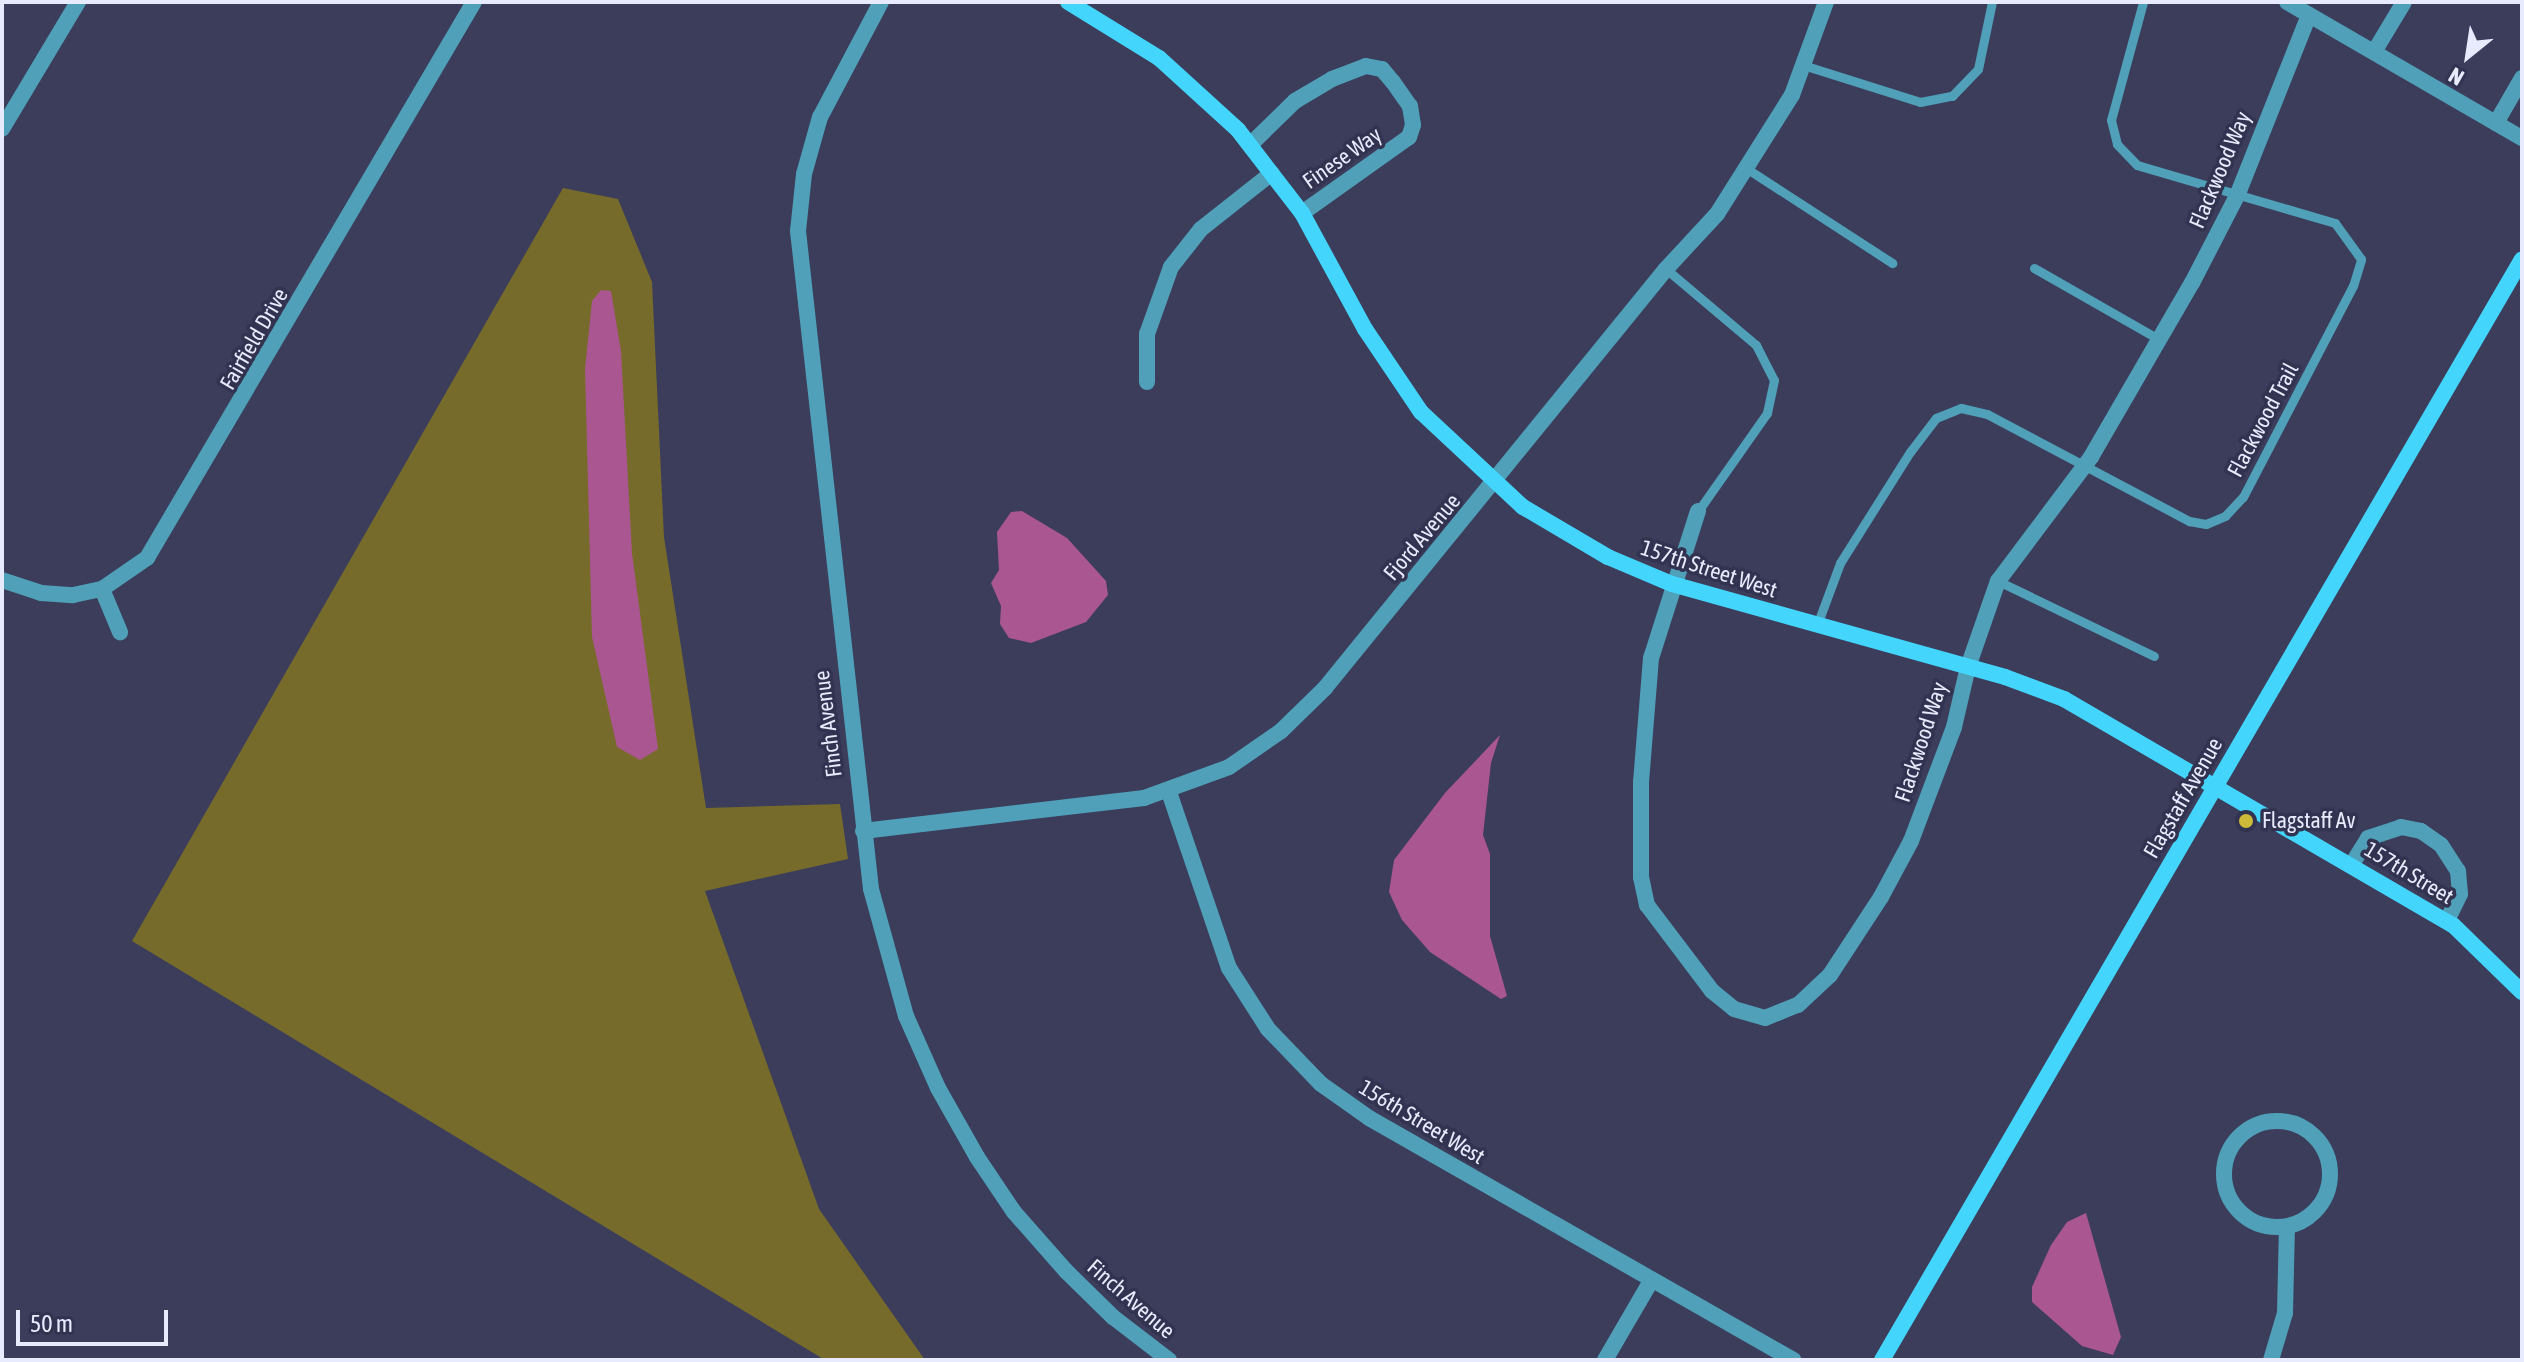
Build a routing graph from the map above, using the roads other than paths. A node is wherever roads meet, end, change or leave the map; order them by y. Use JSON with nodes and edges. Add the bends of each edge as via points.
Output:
{"nodes":[{"id":1,"x":78,"y":2,"type":"edge"},
{"id":2,"x":474,"y":2,"type":"edge"},
{"id":3,"x":881,"y":2,"type":"edge"},
{"id":4,"x":1068,"y":2,"type":"edge"},
{"id":5,"x":1826,"y":2,"type":"edge"},
{"id":6,"x":1992,"y":2,"type":"edge"},
{"id":7,"x":2143,"y":2,"type":"edge"},
{"id":8,"x":2287,"y":2,"type":"edge"},
{"id":9,"x":2404,"y":2,"type":"edge"},
{"id":10,"x":2309,"y":15,"type":"junction"},
{"id":11,"x":2374,"y":52,"type":"junction"},
{"id":12,"x":1803,"y":65,"type":"junction"},
{"id":13,"x":2522,"y":78,"type":"edge"},
{"id":14,"x":2496,"y":123,"type":"junction"},
{"id":15,"x":2,"y":129,"type":"edge"},
{"id":16,"x":2522,"y":138,"type":"edge"},
{"id":17,"x":1250,"y":145,"type":"junction"},
{"id":18,"x":1749,"y":170,"type":"junction"},
{"id":19,"x":1272,"y":173,"type":"junction"},
{"id":20,"x":2237,"y":196,"type":"junction"},
{"id":21,"x":1302,"y":213,"type":"junction"},
{"id":22,"x":2522,"y":259,"type":"edge"},
{"id":23,"x":1892,"y":263,"type":"dead end"},
{"id":24,"x":2034,"y":268,"type":"dead end"},
{"id":25,"x":1666,"y":269,"type":"junction"},
{"id":26,"x":2160,"y":340,"type":"junction"},
{"id":27,"x":1147,"y":382,"type":"dead end"},
{"id":28,"x":2082,"y":468,"type":"junction"},
{"id":29,"x":1494,"y":484,"type":"junction"},
{"id":30,"x":1698,"y":511,"type":"joint"},
{"id":31,"x":2,"y":580,"type":"edge"},
{"id":32,"x":1998,"y":581,"type":"junction"},
{"id":33,"x":1672,"y":584,"type":"junction"},
{"id":34,"x":102,"y":589,"type":"junction"},
{"id":35,"x":1817,"y":625,"type":"junction"},
{"id":36,"x":120,"y":632,"type":"dead end"},
{"id":37,"x":2154,"y":656,"type":"dead end"},
{"id":38,"x":1968,"y":667,"type":"junction"},
{"id":39,"x":2217,"y":785,"type":"junction"},
{"id":40,"x":1169,"y":792,"type":"junction"},
{"id":41,"x":863,"y":831,"type":"junction"},
{"id":42,"x":2352,"y":864,"type":"junction"},
{"id":43,"x":2447,"y":921,"type":"junction"},
{"id":44,"x":2522,"y":992,"type":"edge"},
{"id":45,"x":2287,"y":1227,"type":"junction"},
{"id":46,"x":1651,"y":1281,"type":"junction"},
{"id":47,"x":1169,"y":1360,"type":"edge"},
{"id":48,"x":1605,"y":1360,"type":"edge"},
{"id":49,"x":1794,"y":1360,"type":"edge"},
{"id":50,"x":1882,"y":1360,"type":"edge"},
{"id":51,"x":2271,"y":1360,"type":"edge"}],
"edges":[{"from":1,"to":15,"type":"street"},
{"from":2,"to":34,"type":"street","name":"Fairfield Drive","via":[[168,529],[133,572]]},
{"from":3,"to":41,"type":"street","name":"Finch Avenue","via":[[820,117],[804,174],[798,231]]},
{"from":4,"to":17,"type":"street","name":"157th Street West","via":[[1159,58]]},
{"from":5,"to":12,"type":"street","name":"Fjord Avenue"},
{"from":6,"to":12,"type":"lane","via":[[1978,69],[1952,96],[1920,102]]},
{"from":7,"to":20,"type":"lane","name":"Flackwood Trail","via":[[2111,120],[2117,144],[2137,165]]},
{"from":8,"to":10,"type":"street"},
{"from":9,"to":11,"type":"street"},
{"from":10,"to":11,"type":"street"},
{"from":10,"to":20,"type":"street","name":"Flackwood Way"},
{"from":11,"to":14,"type":"street"},
{"from":12,"to":18,"type":"street","name":"Fjord Avenue"},
{"from":13,"to":14,"type":"street"},
{"from":14,"to":16,"type":"street"},
{"from":17,"to":19,"type":"street","name":"157th Street West"},
{"from":17,"to":21,"type":"street","name":"Finese Way","via":[[1295,101],[1332,79],[1366,66],[1382,69],[1393,82],[1410,106],[1409,137]]},
{"from":18,"to":23,"type":"lane"},
{"from":18,"to":25,"type":"street","name":"Fjord Avenue"},
{"from":19,"to":21,"type":"street","name":"157th Street West"},
{"from":19,"to":27,"type":"street","via":[[1201,229],[1171,267],[1147,334]]},
{"from":20,"to":26,"type":"street","name":"Flackwood Way"},
{"from":20,"to":28,"type":"lane","name":"Flackwood Trail","via":[[2335,223],[2361,259],[2353,286],[2243,497],[2225,516],[2206,524],[2189,521]]},
{"from":21,"to":29,"type":"street","name":"157th Street West","via":[[1392,372],[1430,421]]},
{"from":22,"to":39,"type":"street","name":"Flagstaff Avenue"},
{"from":24,"to":26,"type":"lane"},
{"from":25,"to":29,"type":"street","name":"Fjord Avenue"},
{"from":25,"to":30,"type":"lane","via":[[1756,345],[1774,380],[1767,413]]},
{"from":26,"to":28,"type":"street","name":"Flackwood Way"},
{"from":28,"to":32,"type":"street","name":"Flackwood Way"},
{"from":28,"to":35,"type":"lane","name":"Flackwood Trail","via":[[1987,414],[1961,408],[1936,418],[1840,563]]},
{"from":29,"to":33,"type":"street","name":"157th Street West","via":[[1587,546]]},
{"from":29,"to":40,"type":"street","name":"Fjord Avenue","via":[[1302,713],[1241,760]]},
{"from":30,"to":33,"type":"street","name":"Flackwood Way"},
{"from":31,"to":34,"type":"street","name":"Fairfield Drive","via":[[41,593]]},
{"from":32,"to":37,"type":"lane"},
{"from":32,"to":38,"type":"street","name":"Flackwood Way"},
{"from":33,"to":35,"type":"street","name":"157th Street West"},
{"from":33,"to":38,"type":"street","name":"Flackwood Way","via":[[1651,658],[1641,782],[1641,877],[1647,905],[1712,991],[1734,1009],[1765,1018],[1798,1005],[1830,975],[1881,897],[1911,841],[1949,741]]},
{"from":34,"to":36,"type":"street"},
{"from":35,"to":38,"type":"street","name":"157th Street West"},
{"from":38,"to":39,"type":"street","name":"157th Street West","via":[[2064,699]]},
{"from":39,"to":42,"type":"street","name":"157th Street"},
{"from":39,"to":50,"type":"street","name":"Flagstaff Avenue"},
{"from":40,"to":41,"type":"street","name":"Fjord Avenue"},
{"from":40,"to":46,"type":"street","name":"156th Street West","via":[[1221,951],[1252,1008],[1289,1053],[1369,1118]]},
{"from":41,"to":47,"type":"street","name":"Finch Avenue","via":[[897,992],[956,1124],[999,1190],[1057,1261],[1113,1317]]},
{"from":42,"to":43,"type":"street","name":"157th Street"},
{"from":42,"to":43,"type":"street","via":[[2368,838],[2401,827],[2421,831],[2441,845],[2458,871],[2460,894]]},
{"from":43,"to":44,"type":"street","name":"157th Street"},
{"from":45,"to":45,"type":"street","via":[[2318,1208],[2331,1171],[2313,1134],[2294,1123],[2271,1121],[2250,1127],[2233,1141],[2224,1161],[2224,1183],[2244,1217],[2265,1226]]},
{"from":45,"to":51,"type":"street","via":[[2285,1313]]},
{"from":46,"to":48,"type":"street"},
{"from":46,"to":49,"type":"street","name":"156th Street West"}]}
